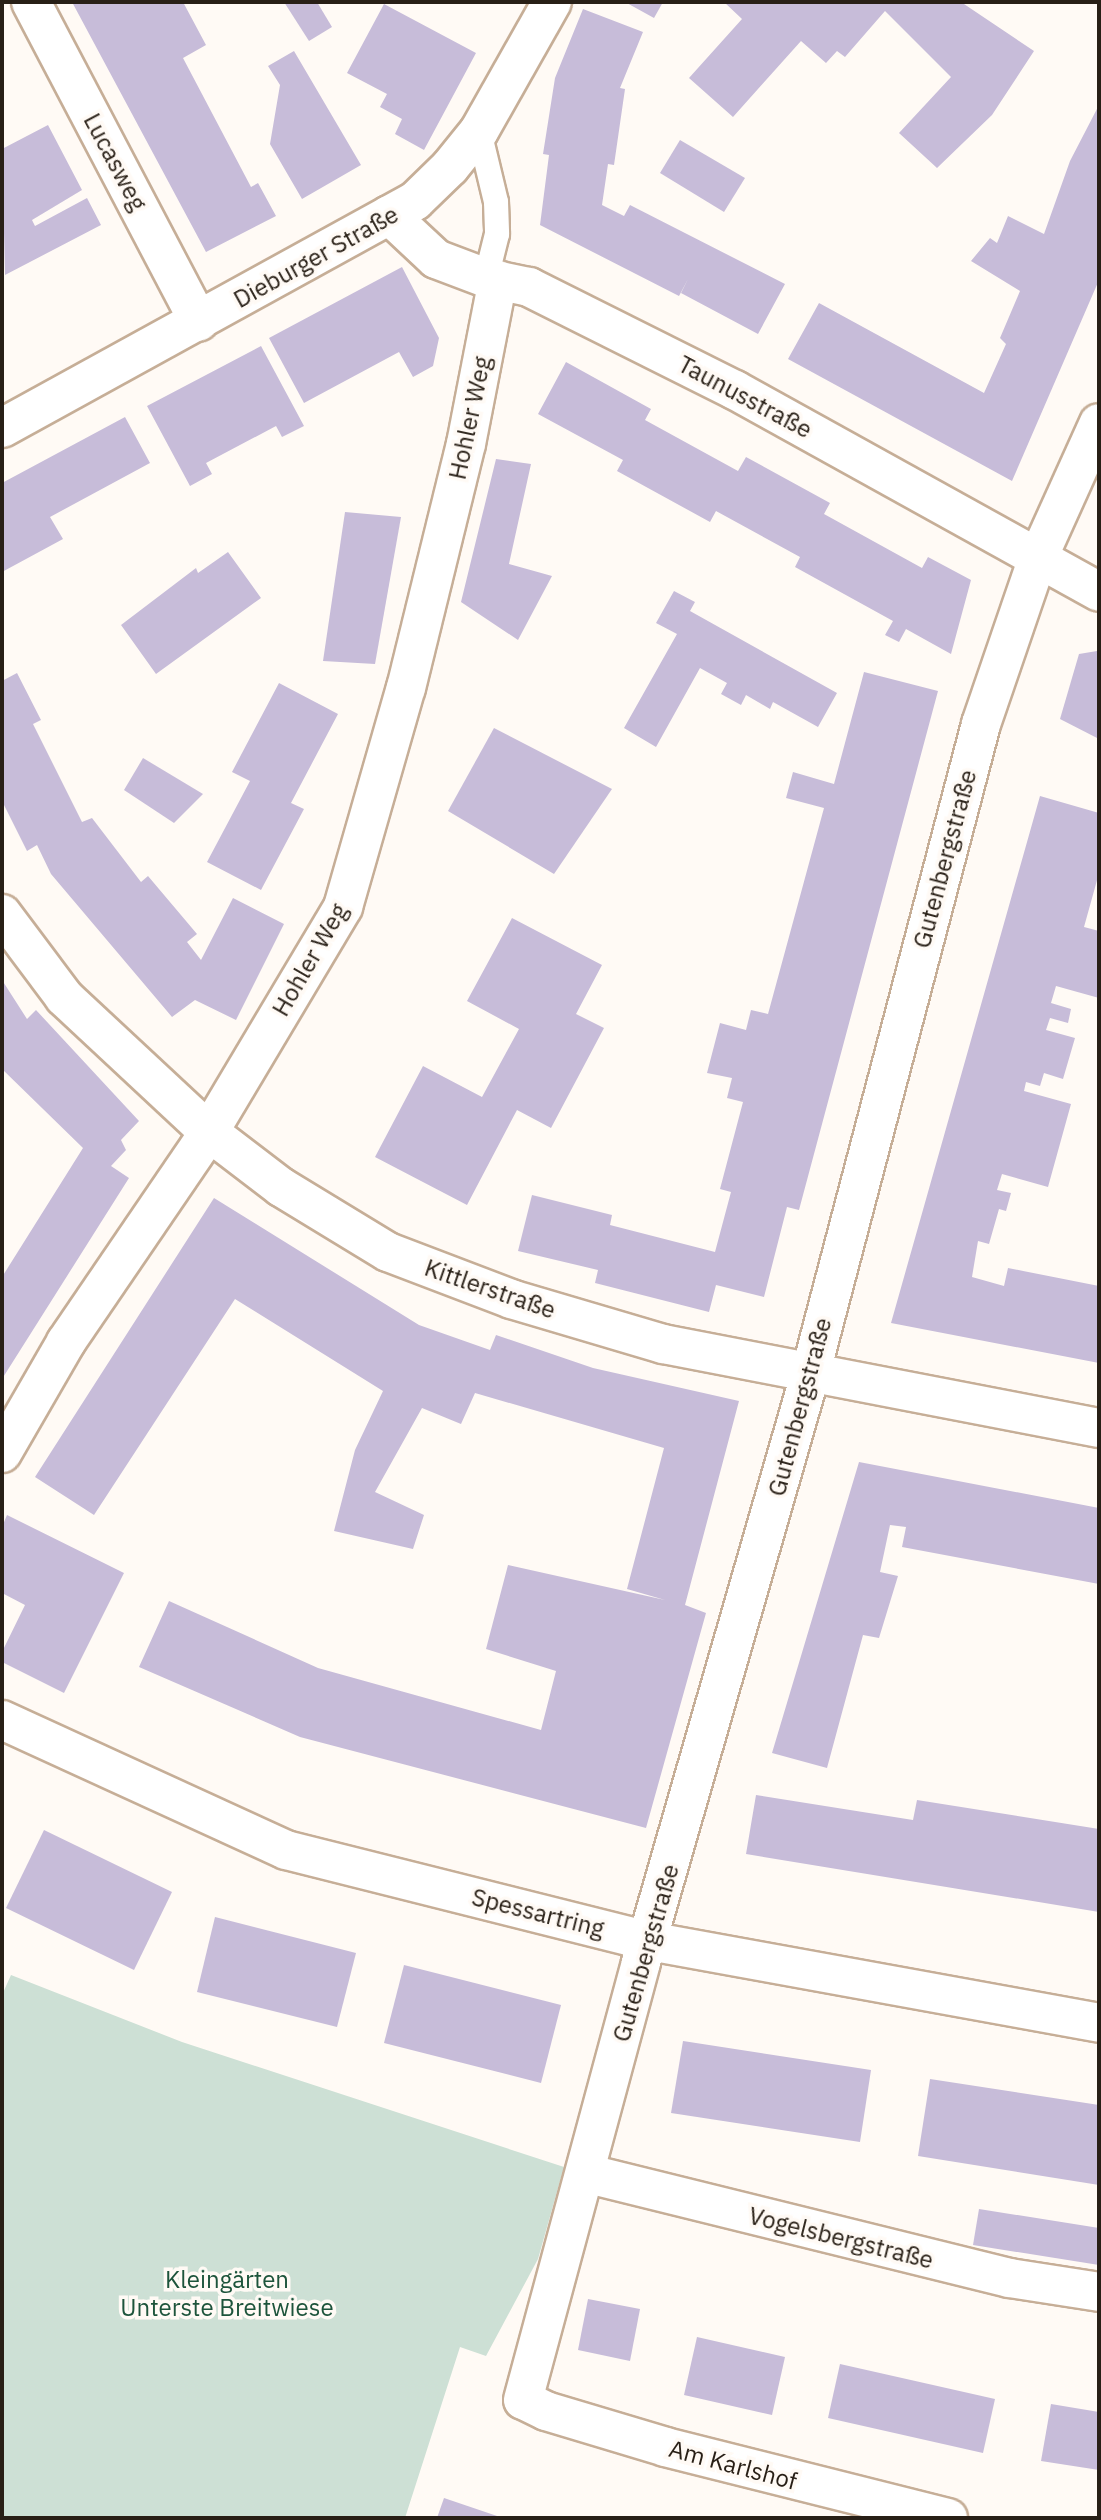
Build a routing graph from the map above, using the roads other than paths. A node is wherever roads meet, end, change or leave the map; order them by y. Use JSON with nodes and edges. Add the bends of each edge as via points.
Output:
{"nodes":[{"id":1,"x":31,"y":2,"type":"edge"},
{"id":2,"x":552,"y":2,"type":"edge"},
{"id":3,"x":479,"y":131,"type":"junction"},
{"id":4,"x":389,"y":215,"type":"junction"},
{"id":5,"x":492,"y":279,"type":"junction"},
{"id":6,"x":200,"y":322,"type":"junction"},
{"id":7,"x":1099,"y":423,"type":"edge"},
{"id":8,"x":2,"y":428,"type":"edge"},
{"id":9,"x":1037,"y":559,"type":"junction"},
{"id":10,"x":1099,"y":592,"type":"edge"},
{"id":11,"x":2,"y":914,"type":"edge"},
{"id":12,"x":209,"y":1132,"type":"junction"},
{"id":13,"x":810,"y":1375,"type":"junction"},
{"id":14,"x":1099,"y":1428,"type":"edge"},
{"id":15,"x":2,"y":1452,"type":"edge"},
{"id":16,"x":2,"y":1720,"type":"edge"},
{"id":17,"x":649,"y":1941,"type":"junction"},
{"id":18,"x":1099,"y":2023,"type":"edge"},
{"id":19,"x":585,"y":2173,"type":"junction"},
{"id":20,"x":1099,"y":2292,"type":"edge"},
{"id":21,"x":523,"y":2400,"type":"joint"},
{"id":22,"x":948,"y":2518,"type":"edge"}],
"edges":[{"from":1,"to":6,"type":"street","name":"Lucasweg"},
{"from":2,"to":3,"type":"street","name":"Dieburger Straße"},
{"from":3,"to":4,"type":"street","name":"Dieburger Straße","via":[[442,176],[415,201]]},
{"from":3,"to":5,"type":"lane","via":[[496,202]]},
{"from":4,"to":5,"type":"street","name":"Taunusstraße","via":[[436,259]]},
{"from":4,"to":6,"type":"street","name":"Dieburger Straße"},
{"from":5,"to":9,"type":"street","name":"Taunusstraße","via":[[529,287],[735,390]]},
{"from":5,"to":12,"type":"street","name":"Hohler Weg","via":[[466,444],[416,647],[343,908]]},
{"from":6,"to":8,"type":"street","name":"Dieburger Straße"},
{"from":7,"to":9,"type":"street","name":"Gutenbergstraße"},
{"from":9,"to":10,"type":"street","name":"Taunusstraße"},
{"from":9,"to":13,"type":"street","name":"Gutenbergstraße","via":[[981,724]]},
{"from":11,"to":12,"type":"street","name":"Kittlerstraße","via":[[64,998]]},
{"from":12,"to":13,"type":"street","name":"Kittlerstraße","via":[[281,1187],[388,1252],[511,1299],[663,1344]]},
{"from":12,"to":15,"type":"street","name":"Hohler Weg","via":[[66,1342]]},
{"from":13,"to":14,"type":"street","name":"Kittlerstraße"},
{"from":13,"to":17,"type":"street","name":"Gutenbergstraße"},
{"from":16,"to":17,"type":"street","name":"Spessartring","via":[[286,1850]]},
{"from":17,"to":18,"type":"street","name":"Spessartring"},
{"from":17,"to":19,"type":"street","name":"Gutenbergstraße"},
{"from":19,"to":20,"type":"street","name":"Vogelsbergstraße","via":[[1009,2278]]},
{"from":19,"to":21,"type":"street","name":"Gutenbergstraße"},
{"from":21,"to":22,"type":"street","name":"Am Karlshof","via":[[666,2447]]}]}
